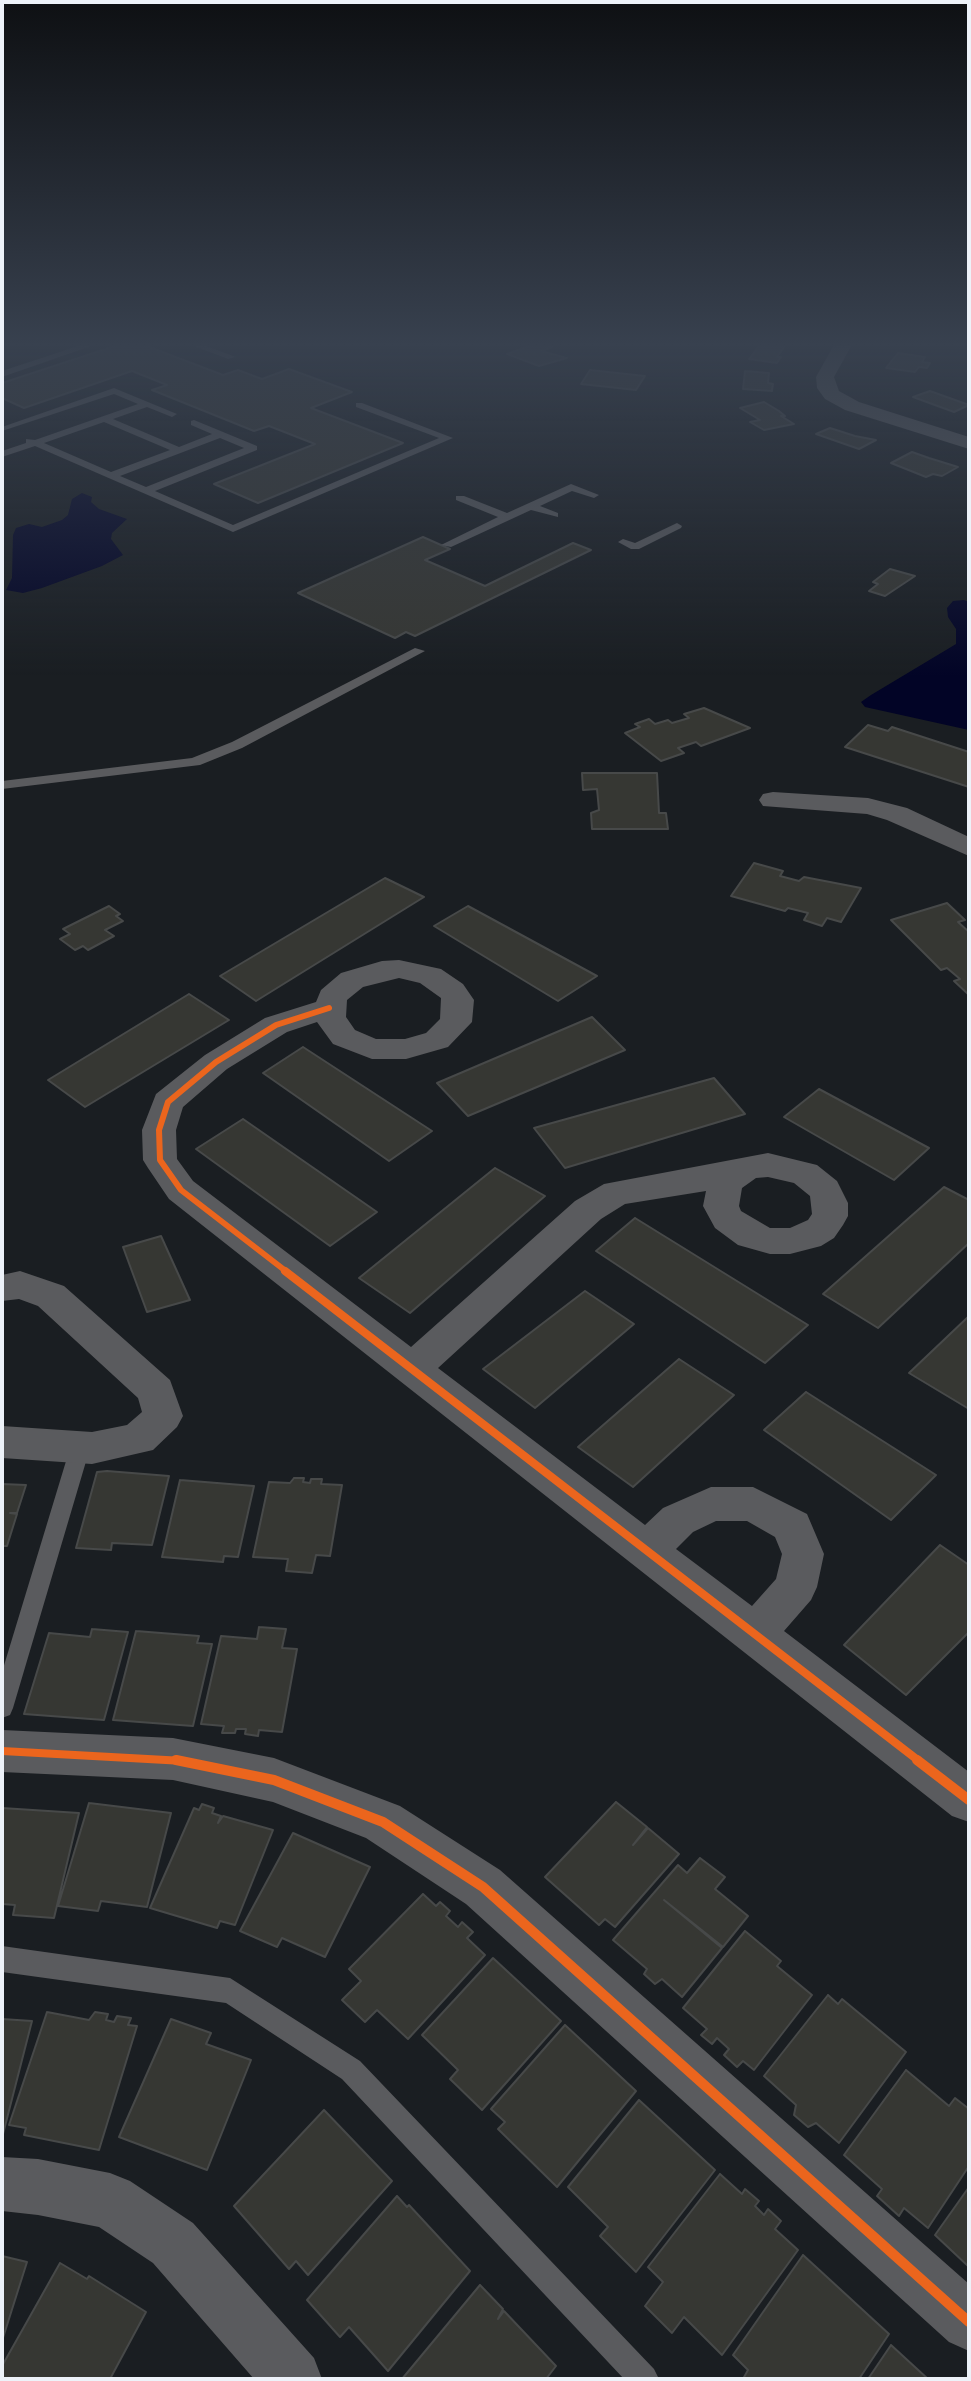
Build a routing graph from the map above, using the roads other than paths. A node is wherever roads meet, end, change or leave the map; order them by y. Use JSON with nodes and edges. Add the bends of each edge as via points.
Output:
{"nodes":[{"id":1,"x":60,"y":454,"type":"edge"},
{"id":2,"x":167,"y":454,"type":"edge"},
{"id":3,"x":238,"y":454,"type":"edge"},
{"id":4,"x":412,"y":454,"type":"edge"},
{"id":5,"x":111,"y":476,"type":"junction"},
{"id":6,"x":146,"y":491,"type":"junction"},
{"id":7,"x":594,"y":495,"type":"dead end"},
{"id":8,"x":460,"y":498,"type":"dead end"},
{"id":9,"x":531,"y":506,"type":"junction"},
{"id":10,"x":554,"y":515,"type":"dead end"},
{"id":11,"x":507,"y":517,"type":"junction"},
{"id":12,"x":661,"y":520,"type":"dead end"},
{"id":13,"x":622,"y":542,"type":"dead end"},
{"id":14,"x":447,"y":545,"type":"dead end"},
{"id":15,"x":419,"y":651,"type":"dead end"},
{"id":16,"x":2,"y":785,"type":"edge"},
{"id":17,"x":774,"y":800,"type":"dead end"},
{"id":18,"x":969,"y":848,"type":"edge"},
{"id":19,"x":329,"y":1008,"type":"dead end"},
{"id":20,"x":735,"y":1174,"type":"dead end"},
{"id":21,"x":2,"y":1288,"type":"edge"},
{"id":22,"x":412,"y":1369,"type":"junction"},
{"id":23,"x":2,"y":1442,"type":"edge"},
{"id":24,"x":80,"y":1448,"type":"junction"},
{"id":25,"x":646,"y":1551,"type":"junction"},
{"id":26,"x":754,"y":1634,"type":"junction"},
{"id":27,"x":2,"y":1708,"type":"edge"},
{"id":28,"x":2,"y":1751,"type":"edge"},
{"id":29,"x":969,"y":1801,"type":"edge"},
{"id":30,"x":2,"y":1959,"type":"edge"},
{"id":31,"x":2,"y":2184,"type":"edge"},
{"id":32,"x":969,"y":2322,"type":"edge"},
{"id":33,"x":293,"y":2379,"type":"edge"},
{"id":34,"x":644,"y":2379,"type":"edge"}],
"edges":[{"from":1,"to":5,"type":"lane"},
{"from":2,"to":5,"type":"lane"},
{"from":3,"to":6,"type":"lane"},
{"from":4,"to":6,"type":"lane","via":[[233,529]]},
{"from":5,"to":6,"type":"lane"},
{"from":7,"to":9,"type":"lane","via":[[571,487]]},
{"from":8,"to":11,"type":"lane"},
{"from":9,"to":10,"type":"lane"},
{"from":9,"to":11,"type":"lane"},
{"from":11,"to":14,"type":"lane"},
{"from":12,"to":13,"type":"lane","via":[[677,526],[635,547]]},
{"from":15,"to":16,"type":"lane","via":[[195,762]]},
{"from":17,"to":18,"type":"street","via":[[868,806],[897,814]]},
{"from":19,"to":22,"type":"street","via":[[276,1025],[216,1062],[168,1102],[159,1130],[160,1160],[181,1190]]},
{"from":20,"to":22,"type":"street","via":[[616,1193],[588,1210]]},
{"from":21,"to":24,"type":"street","via":[[20,1285],[51,1296],[156,1391],[163,1416],[139,1439]]},
{"from":22,"to":25,"type":"street"},
{"from":23,"to":24,"type":"street"},
{"from":24,"to":27,"type":"lane"},
{"from":25,"to":26,"type":"street"},
{"from":25,"to":26,"type":"street","via":[[678,1520],[711,1504],[753,1504],[792,1526],[803,1554],[796,1587]]},
{"from":26,"to":29,"type":"street"},
{"from":28,"to":32,"type":"street","via":[[173,1759],[274,1780],[383,1822],[483,1887]]},
{"from":30,"to":34,"type":"lane","via":[[230,1991],[351,2070]]},
{"from":31,"to":33,"type":"street","via":[[110,2201],[142,2222],[173,2244]]}]}
